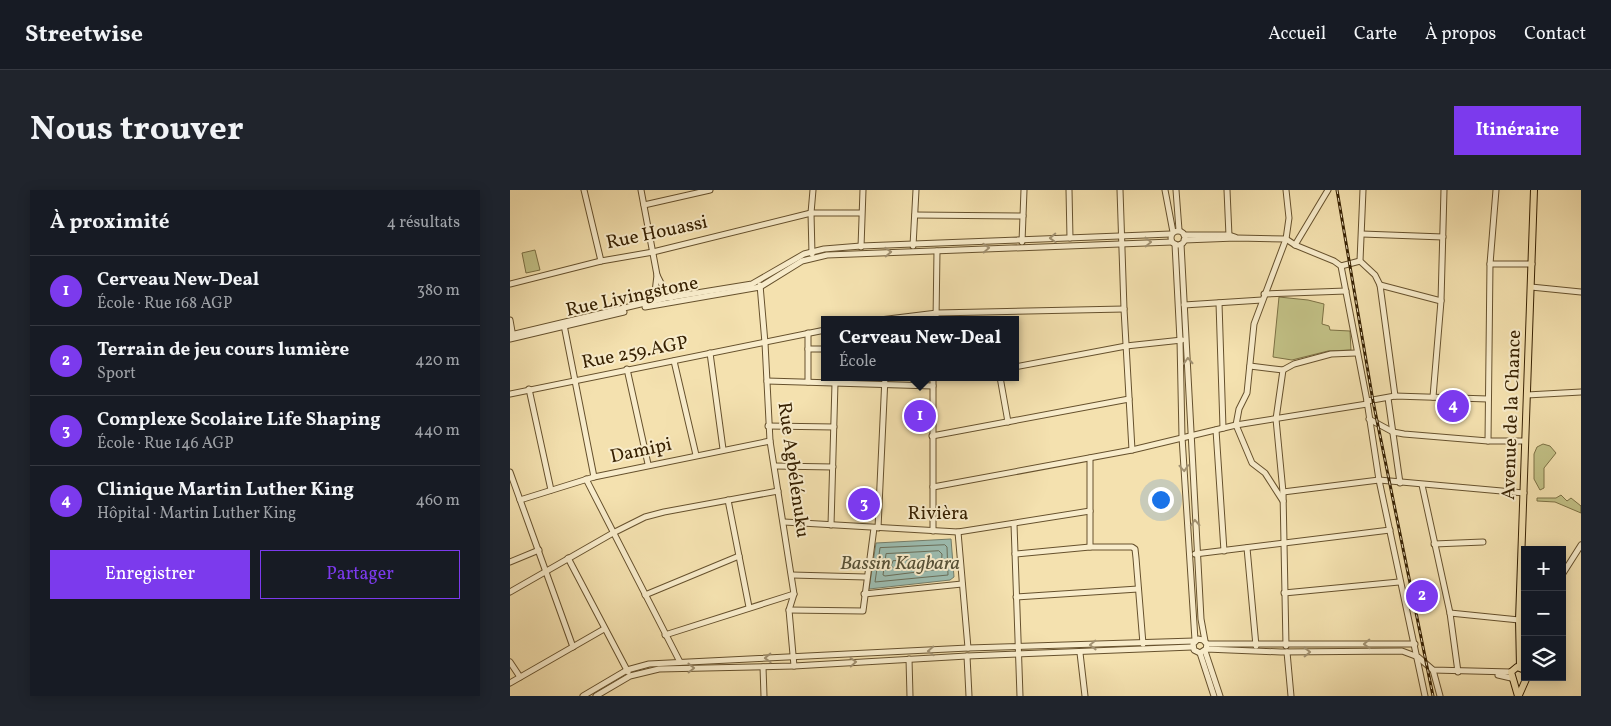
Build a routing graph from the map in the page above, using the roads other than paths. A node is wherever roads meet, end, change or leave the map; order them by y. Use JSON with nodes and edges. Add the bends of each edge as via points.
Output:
{"nodes":[{"id":1,"x":584,"y":190,"type":"edge"},
{"id":2,"x":641,"y":190,"type":"edge"},
{"id":3,"x":710,"y":190,"type":"edge"},
{"id":4,"x":813,"y":190,"type":"edge"},
{"id":5,"x":863,"y":190,"type":"edge"},
{"id":6,"x":916,"y":190,"type":"edge"},
{"id":7,"x":1024,"y":190,"type":"edge"},
{"id":8,"x":1069,"y":190,"type":"edge"},
{"id":9,"x":1120,"y":190,"type":"edge"},
{"id":10,"x":1165,"y":190,"type":"edge"},
{"id":11,"x":1176,"y":190,"type":"edge"},
{"id":12,"x":1227,"y":190,"type":"edge"},
{"id":13,"x":1286,"y":190,"type":"edge"},
{"id":14,"x":1328,"y":190,"type":"edge"},
{"id":15,"x":1363,"y":190,"type":"edge"},
{"id":16,"x":1444,"y":190,"type":"edge"},
{"id":17,"x":1496,"y":190,"type":"edge"},
{"id":18,"x":1534,"y":190,"type":"edge"},
{"id":19,"x":699,"y":191,"type":"edge"},
{"id":20,"x":644,"y":205,"type":"junction"},
{"id":21,"x":811,"y":213,"type":"junction"},
{"id":22,"x":861,"y":213,"type":"junction"},
{"id":23,"x":915,"y":215,"type":"junction"},
{"id":24,"x":1023,"y":216,"type":"junction"},
{"id":25,"x":1175,"y":232,"type":"junction"},
{"id":26,"x":1362,"y":234,"type":"junction"},
{"id":27,"x":1229,"y":237,"type":"junction"},
{"id":28,"x":1443,"y":237,"type":"junction"},
{"id":29,"x":1070,"y":238,"type":"junction"},
{"id":30,"x":1122,"y":239,"type":"junction"},
{"id":31,"x":1286,"y":239,"type":"junction"},
{"id":32,"x":1022,"y":240,"type":"junction"},
{"id":33,"x":1183,"y":240,"type":"junction"},
{"id":34,"x":1173,"y":243,"type":"junction"},
{"id":35,"x":913,"y":244,"type":"junction"},
{"id":36,"x":1294,"y":245,"type":"junction"},
{"id":37,"x":861,"y":246,"type":"junction"},
{"id":38,"x":1022,"y":247,"type":"junction"},
{"id":39,"x":912,"y":251,"type":"junction"},
{"id":40,"x":938,"y":251,"type":"junction"},
{"id":41,"x":653,"y":252,"type":"junction"},
{"id":42,"x":861,"y":252,"type":"junction"},
{"id":43,"x":812,"y":255,"type":"junction"},
{"id":44,"x":601,"y":261,"type":"junction"},
{"id":45,"x":1360,"y":262,"type":"junction"},
{"id":46,"x":1490,"y":264,"type":"junction"},
{"id":47,"x":1532,"y":264,"type":"junction"},
{"id":48,"x":1341,"y":266,"type":"junction"},
{"id":49,"x":657,"y":275,"type":"junction"},
{"id":50,"x":510,"y":284,"type":"edge"},
{"id":51,"x":760,"y":284,"type":"junction"},
{"id":52,"x":1380,"y":285,"type":"junction"},
{"id":53,"x":1531,"y":288,"type":"junction"},
{"id":54,"x":1346,"y":292,"type":"junction"},
{"id":55,"x":1581,"y":292,"type":"edge"},
{"id":56,"x":1263,"y":297,"type":"junction"},
{"id":57,"x":668,"y":299,"type":"junction"},
{"id":58,"x":654,"y":301,"type":"junction"},
{"id":59,"x":1441,"y":301,"type":"junction"},
{"id":60,"x":1219,"y":303,"type":"junction"},
{"id":61,"x":1184,"y":305,"type":"junction"},
{"id":62,"x":1124,"y":309,"type":"junction"},
{"id":63,"x":937,"y":313,"type":"junction"},
{"id":64,"x":991,"y":313,"type":"junction"},
{"id":65,"x":912,"y":316,"type":"edge"},
{"id":66,"x":937,"y":316,"type":"edge"},
{"id":67,"x":991,"y":316,"type":"edge"},
{"id":68,"x":510,"y":320,"type":"edge"},
{"id":69,"x":564,"y":325,"type":"junction"},
{"id":70,"x":821,"y":331,"type":"edge"},
{"id":71,"x":808,"y":333,"type":"junction"},
{"id":72,"x":512,"y":337,"type":"edge"},
{"id":73,"x":1186,"y":339,"type":"junction"},
{"id":74,"x":1180,"y":340,"type":"junction"},
{"id":75,"x":765,"y":343,"type":"junction"},
{"id":76,"x":1126,"y":346,"type":"junction"},
{"id":77,"x":808,"y":349,"type":"junction"},
{"id":78,"x":821,"y":349,"type":"edge"},
{"id":79,"x":710,"y":353,"type":"junction"},
{"id":80,"x":1356,"y":353,"type":"junction"},
{"id":81,"x":674,"y":361,"type":"junction"},
{"id":82,"x":1019,"y":366,"type":"edge"},
{"id":83,"x":1250,"y":366,"type":"junction"},
{"id":84,"x":627,"y":369,"type":"junction"},
{"id":85,"x":1283,"y":370,"type":"junction"},
{"id":86,"x":574,"y":380,"type":"junction"},
{"id":87,"x":767,"y":381,"type":"junction"},
{"id":88,"x":933,"y":381,"type":"edge"},
{"id":89,"x":1001,"y":381,"type":"edge"},
{"id":90,"x":808,"y":382,"type":"junction"},
{"id":91,"x":835,"y":383,"type":"junction"},
{"id":92,"x":885,"y":384,"type":"junction"},
{"id":93,"x":933,"y":386,"type":"junction"},
{"id":94,"x":529,"y":389,"type":"junction"},
{"id":95,"x":1581,"y":392,"type":"edge"},
{"id":96,"x":510,"y":394,"type":"edge"},
{"id":97,"x":1527,"y":395,"type":"junction"},
{"id":98,"x":1395,"y":396,"type":"junction"},
{"id":99,"x":1433,"y":397,"type":"junction"},
{"id":100,"x":1388,"y":398,"type":"junction"},
{"id":101,"x":1129,"y":399,"type":"junction"},
{"id":102,"x":1488,"y":399,"type":"junction"},
{"id":103,"x":1367,"y":403,"type":"junction"},
{"id":104,"x":1369,"y":418,"type":"junction"},
{"id":105,"x":1276,"y":419,"type":"junction"},
{"id":106,"x":1008,"y":422,"type":"junction"},
{"id":107,"x":1236,"y":425,"type":"junction"},
{"id":108,"x":768,"y":426,"type":"junction"},
{"id":109,"x":834,"y":427,"type":"junction"},
{"id":110,"x":1223,"y":428,"type":"junction"},
{"id":111,"x":1216,"y":430,"type":"junction"},
{"id":112,"x":1393,"y":432,"type":"junction"},
{"id":113,"x":932,"y":436,"type":"junction"},
{"id":114,"x":1189,"y":436,"type":"junction"},
{"id":115,"x":1182,"y":437,"type":"junction"},
{"id":116,"x":770,"y":440,"type":"junction"},
{"id":117,"x":1488,"y":441,"type":"junction"},
{"id":118,"x":1525,"y":441,"type":"junction"},
{"id":119,"x":723,"y":449,"type":"junction"},
{"id":120,"x":1132,"y":450,"type":"junction"},
{"id":121,"x":696,"y":455,"type":"junction"},
{"id":122,"x":1090,"y":458,"type":"junction"},
{"id":123,"x":648,"y":464,"type":"junction"},
{"id":124,"x":775,"y":466,"type":"junction"},
{"id":125,"x":833,"y":467,"type":"junction"},
{"id":126,"x":510,"y":472,"type":"edge"},
{"id":127,"x":594,"y":476,"type":"junction"},
{"id":128,"x":586,"y":479,"type":"junction"},
{"id":129,"x":1379,"y":480,"type":"junction"},
{"id":130,"x":1400,"y":483,"type":"junction"},
{"id":131,"x":1422,"y":485,"type":"junction"},
{"id":132,"x":933,"y":487,"type":"junction"},
{"id":133,"x":551,"y":490,"type":"junction"},
{"id":134,"x":778,"y":491,"type":"junction"},
{"id":135,"x":1282,"y":492,"type":"junction"},
{"id":136,"x":1524,"y":493,"type":"junction"},
{"id":137,"x":520,"y":500,"type":"junction"},
{"id":138,"x":728,"y":500,"type":"junction"},
{"id":139,"x":1283,"y":501,"type":"junction"},
{"id":140,"x":1090,"y":511,"type":"junction"},
{"id":141,"x":784,"y":522,"type":"junction"},
{"id":142,"x":1014,"y":524,"type":"junction"},
{"id":143,"x":831,"y":526,"type":"junction"},
{"id":144,"x":876,"y":528,"type":"junction"},
{"id":145,"x":1390,"y":530,"type":"junction"},
{"id":146,"x":933,"y":531,"type":"junction"},
{"id":147,"x":958,"y":532,"type":"junction"},
{"id":148,"x":613,"y":533,"type":"junction"},
{"id":149,"x":1483,"y":542,"type":"dead end"},
{"id":150,"x":1284,"y":544,"type":"junction"},
{"id":151,"x":1434,"y":544,"type":"junction"},
{"id":152,"x":1581,"y":545,"type":"edge"},
{"id":153,"x":1090,"y":547,"type":"junction"},
{"id":154,"x":1247,"y":548,"type":"junction"},
{"id":155,"x":539,"y":550,"type":"junction"},
{"id":156,"x":1224,"y":551,"type":"junction"},
{"id":157,"x":1015,"y":554,"type":"junction"},
{"id":158,"x":1194,"y":554,"type":"junction"},
{"id":159,"x":739,"y":556,"type":"junction"},
{"id":160,"x":568,"y":558,"type":"junction"},
{"id":161,"x":510,"y":562,"type":"edge"},
{"id":162,"x":1566,"y":569,"type":"edge"},
{"id":163,"x":547,"y":573,"type":"junction"},
{"id":164,"x":792,"y":575,"type":"junction"},
{"id":165,"x":866,"y":577,"type":"junction"},
{"id":166,"x":1399,"y":582,"type":"junction"},
{"id":167,"x":962,"y":584,"type":"junction"},
{"id":168,"x":1138,"y":589,"type":"junction"},
{"id":169,"x":510,"y":592,"type":"edge"},
{"id":170,"x":794,"y":594,"type":"junction"},
{"id":171,"x":864,"y":594,"type":"junction"},
{"id":172,"x":1284,"y":594,"type":"junction"},
{"id":173,"x":645,"y":595,"type":"junction"},
{"id":174,"x":1016,"y":596,"type":"junction"},
{"id":175,"x":749,"y":607,"type":"junction"},
{"id":176,"x":789,"y":610,"type":"junction"},
{"id":177,"x":1450,"y":613,"type":"junction"},
{"id":178,"x":1519,"y":620,"type":"junction"},
{"id":179,"x":604,"y":629,"type":"junction"},
{"id":180,"x":665,"y":634,"type":"junction"},
{"id":181,"x":1521,"y":639,"type":"edge"},
{"id":182,"x":1195,"y":641,"type":"junction"},
{"id":183,"x":1144,"y":644,"type":"junction"},
{"id":184,"x":1415,"y":644,"type":"junction"},
{"id":185,"x":1256,"y":646,"type":"junction"},
{"id":186,"x":1286,"y":646,"type":"junction"},
{"id":187,"x":573,"y":647,"type":"junction"},
{"id":188,"x":1018,"y":647,"type":"junction"},
{"id":189,"x":968,"y":648,"type":"junction"},
{"id":190,"x":1192,"y":648,"type":"junction"},
{"id":191,"x":1204,"y":648,"type":"junction"},
{"id":192,"x":1287,"y":652,"type":"junction"},
{"id":193,"x":1080,"y":653,"type":"junction"},
{"id":194,"x":1018,"y":655,"type":"junction"},
{"id":195,"x":967,"y":656,"type":"junction"},
{"id":196,"x":793,"y":657,"type":"junction"},
{"id":197,"x":1418,"y":657,"type":"junction"},
{"id":198,"x":909,"y":659,"type":"junction"},
{"id":199,"x":510,"y":662,"type":"edge"},
{"id":200,"x":680,"y":662,"type":"junction"},
{"id":201,"x":794,"y":666,"type":"junction"},
{"id":202,"x":764,"y":667,"type":"junction"},
{"id":203,"x":627,"y":670,"type":"junction"},
{"id":204,"x":1433,"y":670,"type":"junction"},
{"id":205,"x":1518,"y":671,"type":"edge"},
{"id":206,"x":1458,"y":672,"type":"junction"},
{"id":207,"x":630,"y":676,"type":"junction"},
{"id":208,"x":520,"y":677,"type":"junction"},
{"id":209,"x":1525,"y":681,"type":"edge"},
{"id":210,"x":510,"y":683,"type":"edge"},
{"id":211,"x":583,"y":696,"type":"edge"},
{"id":212,"x":596,"y":696,"type":"edge"},
{"id":213,"x":764,"y":696,"type":"edge"},
{"id":214,"x":910,"y":696,"type":"edge"},
{"id":215,"x":969,"y":696,"type":"edge"},
{"id":216,"x":1020,"y":696,"type":"edge"},
{"id":217,"x":1084,"y":696,"type":"edge"},
{"id":218,"x":1214,"y":696,"type":"edge"},
{"id":219,"x":1220,"y":696,"type":"edge"},
{"id":220,"x":1291,"y":696,"type":"edge"},
{"id":221,"x":1425,"y":696,"type":"edge"},
{"id":222,"x":1440,"y":696,"type":"edge"},
{"id":223,"x":1518,"y":696,"type":"edge"}],
"edges":[{"from":1,"to":44,"type":"street"},
{"from":2,"to":20,"type":"street"},
{"from":3,"to":19,"type":"street"},
{"from":4,"to":21,"type":"street"},
{"from":5,"to":22,"type":"street"},
{"from":6,"to":23,"type":"street"},
{"from":7,"to":24,"type":"street"},
{"from":8,"to":29,"type":"street"},
{"from":9,"to":30,"type":"street"},
{"from":10,"to":25,"type":"street"},
{"from":11,"to":25,"type":"street"},
{"from":12,"to":27,"type":"street"},
{"from":13,"to":31,"type":"street","via":[[1289,218]]},
{"from":14,"to":36,"type":"street"},
{"from":15,"to":26,"type":"street"},
{"from":16,"to":28,"type":"street"},
{"from":17,"to":46,"type":"street"},
{"from":18,"to":47,"type":"main road","name":"Avenue de la Chance"},
{"from":19,"to":20,"type":"street"},
{"from":20,"to":41,"type":"street"},
{"from":21,"to":22,"type":"street","name":"Rue Houassi"},
{"from":21,"to":41,"type":"street","name":"Rue Houassi"},
{"from":21,"to":43,"type":"street"},
{"from":22,"to":37,"type":"street"},
{"from":23,"to":24,"type":"street"},
{"from":23,"to":35,"type":"street"},
{"from":24,"to":32,"type":"street"},
{"from":25,"to":30,"type":"street"},
{"from":25,"to":33,"type":"street"},
{"from":25,"to":34,"type":"street"},
{"from":26,"to":28,"type":"street"},
{"from":26,"to":45,"type":"street"},
{"from":27,"to":31,"type":"street"},
{"from":27,"to":33,"type":"street"},
{"from":28,"to":59,"type":"street"},
{"from":29,"to":30,"type":"street"},
{"from":29,"to":32,"type":"street","one_way":true},
{"from":30,"to":34,"type":"street","one_way":true},
{"from":30,"to":38,"type":"street"},
{"from":30,"to":62,"type":"street"},
{"from":31,"to":36,"type":"street"},
{"from":31,"to":56,"type":"street"},
{"from":32,"to":35,"type":"street"},
{"from":32,"to":38,"type":"street"},
{"from":33,"to":34,"type":"street"},
{"from":33,"to":61,"type":"street"},
{"from":34,"to":74,"type":"street"},
{"from":35,"to":37,"type":"street"},
{"from":35,"to":39,"type":"street"},
{"from":36,"to":48,"type":"street"},
{"from":37,"to":42,"type":"street"},
{"from":37,"to":43,"type":"street"},
{"from":40,"to":38,"type":"street","one_way":true},
{"from":39,"to":40,"type":"street"},
{"from":42,"to":39,"type":"street","one_way":true},
{"from":40,"to":63,"type":"street"},
{"from":41,"to":44,"type":"street","name":"Rue Houassi"},
{"from":41,"to":49,"type":"street"},
{"from":42,"to":43,"type":"street"},
{"from":43,"to":51,"type":"street"},
{"from":44,"to":50,"type":"street","name":"Rue Houassi"},
{"from":45,"to":48,"type":"street"},
{"from":45,"to":52,"type":"street"},
{"from":46,"to":47,"type":"street"},
{"from":46,"to":102,"type":"street"},
{"from":47,"to":53,"type":"main road","name":"Avenue de la Chance"},
{"from":48,"to":54,"type":"street"},
{"from":49,"to":57,"type":"street"},
{"from":49,"to":58,"type":"street"},
{"from":51,"to":57,"type":"street","name":"Rue Livingstone"},
{"from":51,"to":75,"type":"street","name":"Rue Agbélénuku"},
{"from":52,"to":59,"type":"street"},
{"from":52,"to":98,"type":"street"},
{"from":53,"to":55,"type":"street"},
{"from":53,"to":97,"type":"main road","name":"Avenue de la Chance"},
{"from":54,"to":56,"type":"street"},
{"from":54,"to":80,"type":"street"},
{"from":56,"to":60,"type":"street"},
{"from":56,"to":83,"type":"street","via":[[1254,324]]},
{"from":57,"to":58,"type":"street","name":"Rue Livingstone"},
{"from":57,"to":69,"type":"street","name":"Rue Livingstone"},
{"from":58,"to":69,"type":"street","name":"Rue Livingstone"},
{"from":59,"to":99,"type":"street"},
{"from":60,"to":61,"type":"street"},
{"from":60,"to":110,"type":"street"},
{"from":61,"to":73,"type":"street"},
{"from":62,"to":64,"type":"street"},
{"from":62,"to":76,"type":"street"},
{"from":63,"to":64,"type":"street"},
{"from":63,"to":65,"type":"street"},
{"from":63,"to":66,"type":"street"},
{"from":64,"to":67,"type":"street"},
{"from":68,"to":72,"type":"street"},
{"from":69,"to":72,"type":"street","name":"Rue Livingstone"},
{"from":69,"to":86,"type":"street"},
{"from":70,"to":71,"type":"street","name":"Rue 259.AGP"},
{"from":71,"to":75,"type":"street","name":"Rue 259.AGP"},
{"from":71,"to":77,"type":"street"},
{"from":73,"to":74,"type":"street"},
{"from":114,"to":73,"type":"street","one_way":true},
{"from":74,"to":76,"type":"street"},
{"from":74,"to":115,"type":"street"},
{"from":75,"to":79,"type":"street","name":"Rue 259.AGP"},
{"from":75,"to":87,"type":"street","name":"Rue Agbélénuku"},
{"from":76,"to":82,"type":"street"},
{"from":76,"to":101,"type":"street"},
{"from":77,"to":78,"type":"street"},
{"from":77,"to":90,"type":"street"},
{"from":79,"to":81,"type":"street","name":"Rue 259.AGP"},
{"from":79,"to":119,"type":"street"},
{"from":80,"to":85,"type":"street","via":[[1331,354]]},
{"from":80,"to":103,"type":"street"},
{"from":81,"to":84,"type":"street","name":"Rue 259.AGP"},
{"from":81,"to":121,"type":"street"},
{"from":83,"to":85,"type":"street"},
{"from":83,"to":107,"type":"street","via":[[1247,393],[1238,409]]},
{"from":84,"to":86,"type":"street","name":"Rue 259.AGP"},
{"from":84,"to":123,"type":"street"},
{"from":85,"to":105,"type":"street"},
{"from":86,"to":94,"type":"street","name":"Rue 259.AGP"},
{"from":86,"to":127,"type":"street"},
{"from":87,"to":90,"type":"street"},
{"from":87,"to":108,"type":"street","name":"Rue Agbélénuku"},
{"from":88,"to":93,"type":"street"},
{"from":89,"to":106,"type":"street"},
{"from":90,"to":91,"type":"street"},
{"from":91,"to":92,"type":"street"},
{"from":91,"to":109,"type":"street"},
{"from":92,"to":93,"type":"street"},
{"from":92,"to":144,"type":"street"},
{"from":93,"to":113,"type":"street"},
{"from":94,"to":96,"type":"street","name":"Rue 259.AGP"},
{"from":94,"to":133,"type":"street"},
{"from":95,"to":97,"type":"street"},
{"from":97,"to":118,"type":"main road","name":"Avenue de la Chance"},
{"from":98,"to":99,"type":"street"},
{"from":98,"to":100,"type":"street"},
{"from":99,"to":102,"type":"street"},
{"from":100,"to":103,"type":"street"},
{"from":100,"to":112,"type":"street"},
{"from":101,"to":106,"type":"street"},
{"from":101,"to":120,"type":"street"},
{"from":102,"to":117,"type":"street"},
{"from":103,"to":104,"type":"street"},
{"from":103,"to":105,"type":"street"},
{"from":104,"to":112,"type":"street"},
{"from":104,"to":129,"type":"street"},
{"from":105,"to":107,"type":"street"},
{"from":105,"to":135,"type":"street"},
{"from":106,"to":113,"type":"street"},
{"from":107,"to":110,"type":"street"},
{"from":107,"to":139,"type":"street","via":[[1252,463],[1265,473]]},
{"from":108,"to":109,"type":"street"},
{"from":108,"to":116,"type":"street","name":"Rue Agbélénuku"},
{"from":109,"to":125,"type":"street"},
{"from":110,"to":111,"type":"street"},
{"from":111,"to":114,"type":"street"},
{"from":111,"to":156,"type":"street"},
{"from":112,"to":117,"type":"street"},
{"from":112,"to":130,"type":"street"},
{"from":113,"to":132,"type":"street"},
{"from":114,"to":115,"type":"street"},
{"from":158,"to":114,"type":"street","one_way":true},
{"from":115,"to":120,"type":"street"},
{"from":115,"to":158,"type":"street","one_way":true},
{"from":116,"to":119,"type":"street","name":"Damipi"},
{"from":116,"to":124,"type":"street","name":"Rue Agbélénuku"},
{"from":117,"to":118,"type":"street"},
{"from":118,"to":136,"type":"main road","name":"Avenue de la Chance"},
{"from":119,"to":121,"type":"street","name":"Damipi"},
{"from":120,"to":122,"type":"street"},
{"from":121,"to":123,"type":"street","name":"Damipi"},
{"from":122,"to":132,"type":"street"},
{"from":122,"to":140,"type":"street"},
{"from":123,"to":127,"type":"street","name":"Damipi"},
{"from":124,"to":125,"type":"street"},
{"from":124,"to":134,"type":"street","name":"Rue Agbélénuku"},
{"from":125,"to":143,"type":"street"},
{"from":126,"to":137,"type":"street"},
{"from":127,"to":128,"type":"street","name":"Damipi"},
{"from":128,"to":133,"type":"street","name":"Damipi"},
{"from":128,"to":148,"type":"street"},
{"from":129,"to":130,"type":"street"},
{"from":129,"to":135,"type":"street"},
{"from":129,"to":145,"type":"street"},
{"from":130,"to":131,"type":"street"},
{"from":131,"to":136,"type":"street"},
{"from":131,"to":151,"type":"street"},
{"from":132,"to":146,"type":"street"},
{"from":133,"to":137,"type":"street","name":"Damipi"},
{"from":134,"to":138,"type":"street"},
{"from":134,"to":141,"type":"street","name":"Rue Agbélénuku"},
{"from":135,"to":139,"type":"street"},
{"from":136,"to":178,"type":"main road","name":"Avenue de la Chance"},
{"from":137,"to":155,"type":"street"},
{"from":138,"to":148,"type":"street","via":[[664,512]]},
{"from":138,"to":159,"type":"street"},
{"from":139,"to":150,"type":"street"},
{"from":140,"to":142,"type":"street","name":"Rivièra"},
{"from":140,"to":153,"type":"street"},
{"from":141,"to":143,"type":"street","name":"Rivièra"},
{"from":141,"to":164,"type":"street","name":"Rue Agbélénuku"},
{"from":142,"to":147,"type":"street","name":"Rivièra"},
{"from":142,"to":157,"type":"street"},
{"from":143,"to":144,"type":"street","name":"Rivièra"},
{"from":144,"to":146,"type":"street","name":"Rivièra"},
{"from":144,"to":165,"type":"street"},
{"from":145,"to":150,"type":"street"},
{"from":145,"to":166,"type":"street"},
{"from":146,"to":147,"type":"street","name":"Rivièra"},
{"from":147,"to":167,"type":"street"},
{"from":148,"to":160,"type":"street"},
{"from":148,"to":173,"type":"street"},
{"from":149,"to":151,"type":"street"},
{"from":150,"to":154,"type":"street"},
{"from":150,"to":172,"type":"street"},
{"from":151,"to":177,"type":"street"},
{"from":152,"to":162,"type":"street"},
{"from":153,"to":157,"type":"street"},
{"from":153,"to":168,"type":"street","via":[[1129,545],[1135,549]]},
{"from":154,"to":156,"type":"street"},
{"from":154,"to":185,"type":"street"},
{"from":155,"to":161,"type":"street"},
{"from":155,"to":163,"type":"street"},
{"from":156,"to":158,"type":"street"},
{"from":157,"to":174,"type":"street"},
{"from":158,"to":182,"type":"street"},
{"from":158,"to":191,"type":"street"},
{"from":159,"to":173,"type":"street"},
{"from":159,"to":175,"type":"street"},
{"from":160,"to":163,"type":"street"},
{"from":160,"to":179,"type":"street"},
{"from":163,"to":169,"type":"street"},
{"from":163,"to":187,"type":"street"},
{"from":164,"to":165,"type":"street"},
{"from":164,"to":170,"type":"street","name":"Rue Agbélénuku"},
{"from":165,"to":171,"type":"street"},
{"from":166,"to":172,"type":"street"},
{"from":166,"to":184,"type":"street"},
{"from":167,"to":171,"type":"street"},
{"from":167,"to":189,"type":"street"},
{"from":168,"to":174,"type":"street"},
{"from":168,"to":183,"type":"street"},
{"from":170,"to":175,"type":"street"},
{"from":170,"to":176,"type":"street","name":"Rue Agbélénuku"},
{"from":171,"to":176,"type":"street","via":[[863,611]]},
{"from":172,"to":186,"type":"street"},
{"from":173,"to":180,"type":"street"},
{"from":174,"to":188,"type":"street"},
{"from":175,"to":180,"type":"street"},
{"from":176,"to":196,"type":"street","name":"Rue Agbélénuku"},
{"from":177,"to":178,"type":"street"},
{"from":177,"to":206,"type":"street"},
{"from":178,"to":181,"type":"main road","name":"Avenue de la Chance"},
{"from":179,"to":187,"type":"street"},
{"from":179,"to":203,"type":"street"},
{"from":180,"to":200,"type":"street"},
{"from":181,"to":205,"type":"main road","name":"Avenue de la Chance"},
{"from":182,"to":183,"type":"street"},
{"from":182,"to":190,"type":"street"},
{"from":182,"to":191,"type":"street","via":[[1200,639]]},
{"from":183,"to":188,"type":"street","one_way":true},
{"from":184,"to":186,"type":"street","one_way":true},
{"from":184,"to":197,"type":"street"},
{"from":185,"to":186,"type":"street"},
{"from":185,"to":191,"type":"street"},
{"from":187,"to":208,"type":"street"},
{"from":188,"to":189,"type":"street"},
{"from":188,"to":194,"type":"street"},
{"from":189,"to":196,"type":"street","one_way":true},
{"from":190,"to":191,"type":"street"},
{"from":190,"to":193,"type":"street"},
{"from":191,"to":192,"type":"street"},
{"from":191,"to":218,"type":"street"},
{"from":191,"to":219,"type":"street"},
{"from":192,"to":197,"type":"street","one_way":true,"via":[[1402,652]]},
{"from":192,"to":220,"type":"street"},
{"from":193,"to":194,"type":"street"},
{"from":193,"to":217,"type":"street"},
{"from":194,"to":195,"type":"street"},
{"from":194,"to":216,"type":"street"},
{"from":195,"to":198,"type":"street"},
{"from":195,"to":215,"type":"street"},
{"from":196,"to":200,"type":"street","one_way":true},
{"from":196,"to":201,"type":"street","name":"Rue Agbélénuku"},
{"from":197,"to":204,"type":"street"},
{"from":197,"to":221,"type":"street"},
{"from":201,"to":198,"type":"street","one_way":true},
{"from":198,"to":214,"type":"street"},
{"from":199,"to":208,"type":"street"},
{"from":200,"to":203,"type":"street","via":[[649,664]]},
{"from":201,"to":202,"type":"street"},
{"from":207,"to":202,"type":"street","one_way":true,"via":[[659,669]]},
{"from":202,"to":213,"type":"street"},
{"from":203,"to":207,"type":"street"},
{"from":203,"to":211,"type":"street"},
{"from":204,"to":206,"type":"street"},
{"from":204,"to":222,"type":"street"},
{"from":205,"to":206,"type":"street"},
{"from":205,"to":223,"type":"main road","name":"Avenue de la Chance"},
{"from":207,"to":212,"type":"street"},
{"from":208,"to":210,"type":"street"},
{"from":209,"to":223,"type":"main road","name":"Avenue de la Chance"}]}
